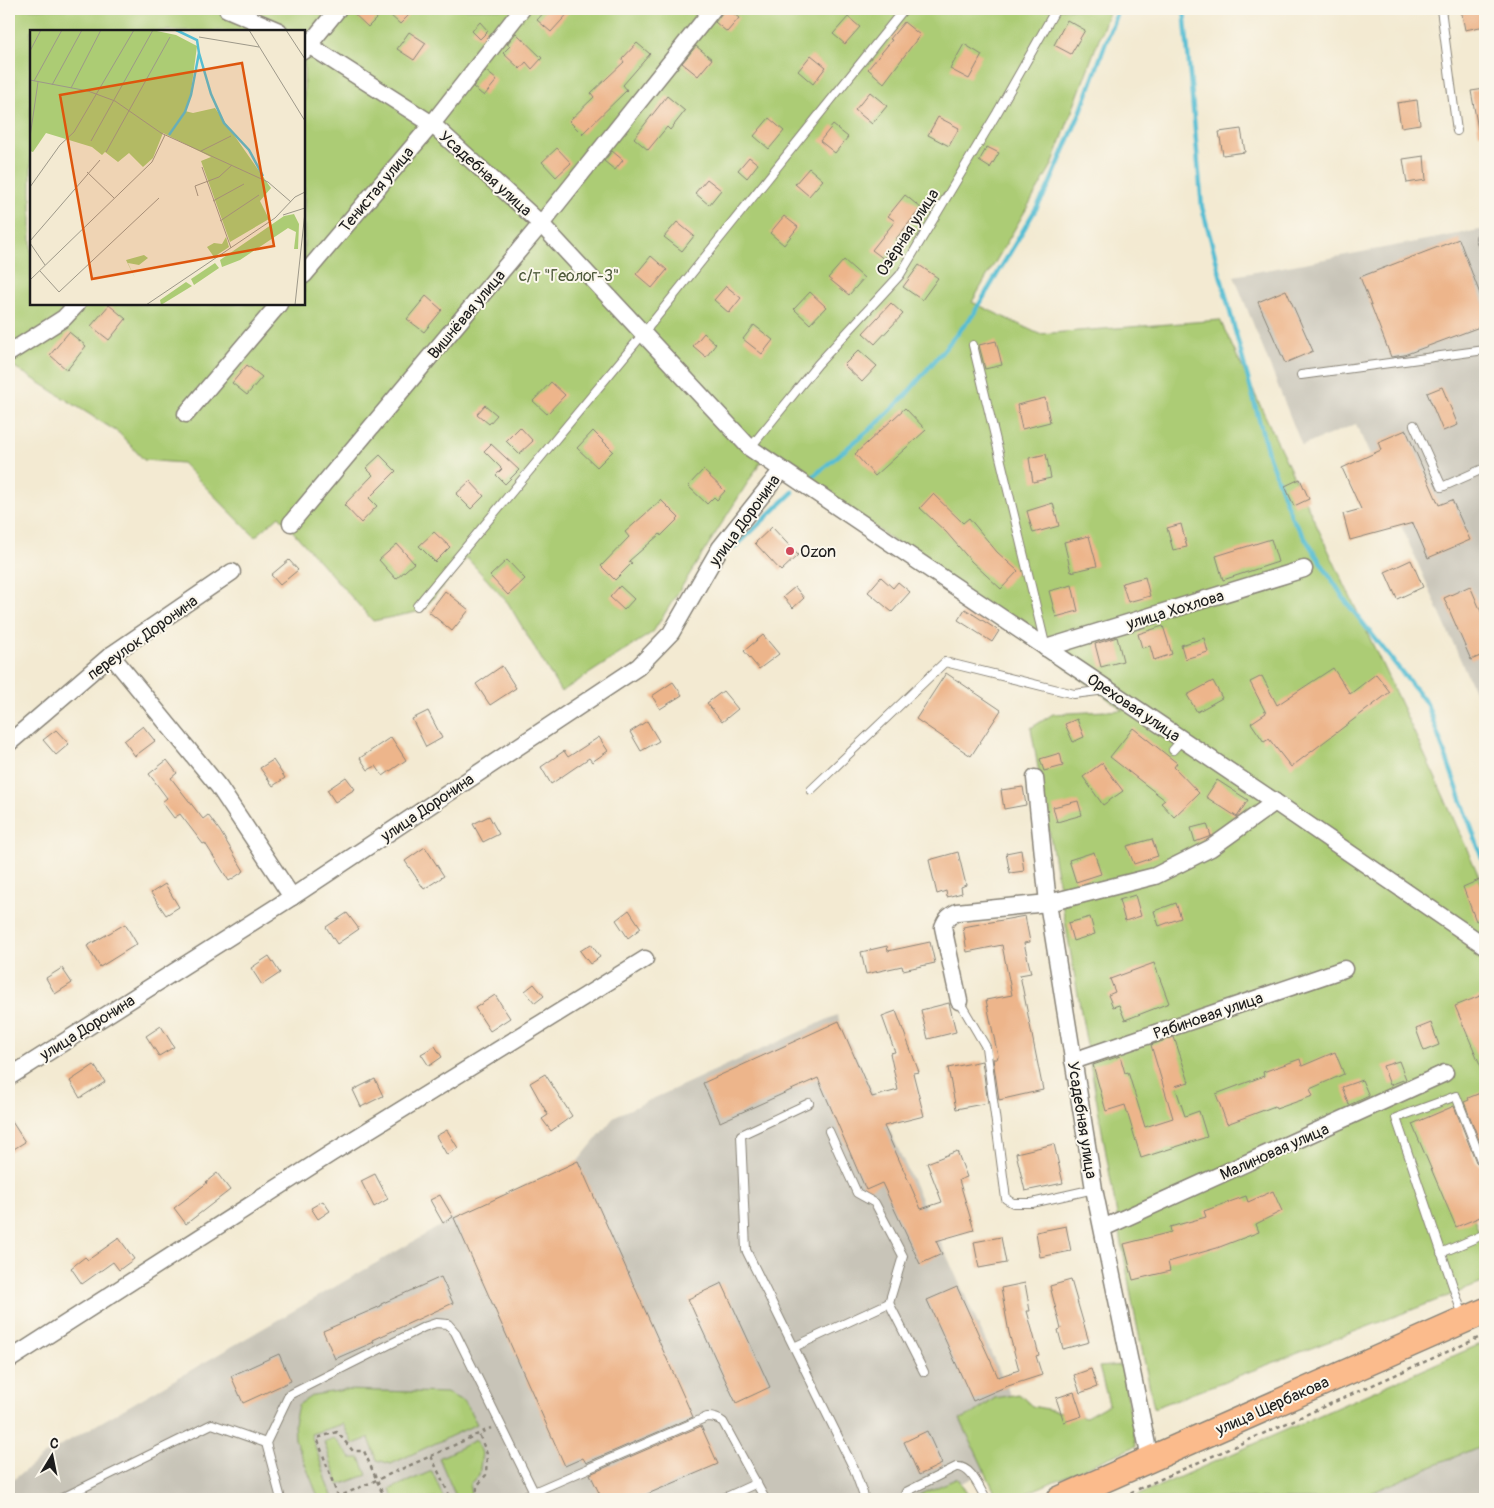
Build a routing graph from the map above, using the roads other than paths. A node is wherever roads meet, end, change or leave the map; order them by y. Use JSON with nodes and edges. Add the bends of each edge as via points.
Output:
{"nodes":[{"id":1,"x":229,"y":9,"type":"edge"},
{"id":2,"x":338,"y":9,"type":"edge"},
{"id":3,"x":522,"y":9,"type":"edge"},
{"id":4,"x":713,"y":9,"type":"edge"},
{"id":5,"x":904,"y":9,"type":"edge"},
{"id":6,"x":1056,"y":9,"type":"edge"},
{"id":7,"x":1441,"y":9,"type":"edge"},
{"id":8,"x":277,"y":30,"type":"edge"},
{"id":9,"x":306,"y":46,"type":"edge"},
{"id":10,"x":432,"y":124,"type":"junction"},
{"id":11,"x":1457,"y":131,"type":"dead end"},
{"id":12,"x":541,"y":224,"type":"junction"},
{"id":13,"x":1480,"y":238,"type":"dead end"},
{"id":14,"x":1485,"y":252,"type":"edge"},
{"id":15,"x":305,"y":274,"type":"edge"},
{"id":16,"x":76,"y":305,"type":"edge"},
{"id":17,"x":278,"y":305,"type":"edge"},
{"id":18,"x":643,"y":334,"type":"junction"},
{"id":19,"x":973,"y":345,"type":"dead end"},
{"id":20,"x":1485,"y":350,"type":"edge"},
{"id":21,"x":9,"y":353,"type":"edge"},
{"id":22,"x":1301,"y":375,"type":"dead end"},
{"id":23,"x":186,"y":414,"type":"dead end"},
{"id":24,"x":1414,"y":425,"type":"dead end"},
{"id":25,"x":750,"y":448,"type":"junction"},
{"id":26,"x":1485,"y":468,"type":"edge"},
{"id":27,"x":782,"y":470,"type":"junction"},
{"id":28,"x":291,"y":523,"type":"dead end"},
{"id":29,"x":1304,"y":569,"type":"dead end"},
{"id":30,"x":232,"y":572,"type":"dead end"},
{"id":31,"x":417,"y":606,"type":"dead end"},
{"id":32,"x":1046,"y":648,"type":"junction"},
{"id":33,"x":111,"y":655,"type":"junction"},
{"id":34,"x":1108,"y":690,"type":"junction"},
{"id":35,"x":9,"y":743,"type":"edge"},
{"id":36,"x":1035,"y":778,"type":"dead end"},
{"id":37,"x":811,"y":790,"type":"dead end"},
{"id":38,"x":1275,"y":802,"type":"junction"},
{"id":39,"x":292,"y":897,"type":"junction"},
{"id":40,"x":1048,"y":903,"type":"junction"},
{"id":41,"x":1485,"y":946,"type":"edge"},
{"id":42,"x":645,"y":959,"type":"dead end"},
{"id":43,"x":1344,"y":969,"type":"dead end"},
{"id":44,"x":959,"y":1000,"type":"joint"},
{"id":45,"x":1073,"y":1061,"type":"junction"},
{"id":46,"x":1445,"y":1074,"type":"dead end"},
{"id":47,"x":9,"y":1077,"type":"edge"},
{"id":48,"x":809,"y":1103,"type":"dead end"},
{"id":49,"x":829,"y":1131,"type":"dead end"},
{"id":50,"x":1481,"y":1160,"type":"dead end"},
{"id":51,"x":1094,"y":1189,"type":"junction"},
{"id":52,"x":1103,"y":1228,"type":"junction"},
{"id":53,"x":1485,"y":1234,"type":"edge"},
{"id":54,"x":1441,"y":1253,"type":"junction"},
{"id":55,"x":889,"y":1303,"type":"junction"},
{"id":56,"x":1475,"y":1316,"type":"edge"},
{"id":57,"x":794,"y":1347,"type":"junction"},
{"id":58,"x":9,"y":1360,"type":"edge"},
{"id":59,"x":924,"y":1372,"type":"dead end"},
{"id":60,"x":266,"y":1442,"type":"junction"},
{"id":61,"x":1150,"y":1459,"type":"junction"},
{"id":62,"x":757,"y":1483,"type":"junction"},
{"id":63,"x":534,"y":1492,"type":"junction"},
{"id":64,"x":60,"y":1499,"type":"edge"},
{"id":65,"x":281,"y":1499,"type":"edge"},
{"id":66,"x":517,"y":1499,"type":"edge"},
{"id":67,"x":547,"y":1499,"type":"edge"},
{"id":68,"x":722,"y":1499,"type":"edge"},
{"id":69,"x":765,"y":1499,"type":"edge"},
{"id":70,"x":865,"y":1499,"type":"edge"},
{"id":71,"x":902,"y":1499,"type":"edge"},
{"id":72,"x":986,"y":1499,"type":"edge"},
{"id":73,"x":1060,"y":1499,"type":"edge"}],
"edges":[{"from":1,"to":8,"type":"street"},
{"from":2,"to":9,"type":"street"},
{"from":3,"to":10,"type":"street","name":"Тенистая улица"},
{"from":4,"to":12,"type":"street","name":"Вишнёвая улица"},
{"from":5,"to":18,"type":"lane"},
{"from":6,"to":25,"type":"lane","name":"Озёрная улица","via":[[900,275],[818,364]]},
{"from":7,"to":11,"type":"lane"},
{"from":9,"to":10,"type":"street","name":"Усадебная улица"},
{"from":10,"to":12,"type":"street","name":"Усадебная улица"},
{"from":10,"to":15,"type":"street","name":"Тенистая улица"},
{"from":12,"to":18,"type":"street","name":"Усадебная улица"},
{"from":12,"to":28,"type":"street","name":"Вишнёвая улица"},
{"from":13,"to":14,"type":"lane"},
{"from":16,"to":21,"type":"street","via":[[64,318]]},
{"from":17,"to":23,"type":"street"},
{"from":18,"to":25,"type":"street","name":"Усадебная улица"},
{"from":18,"to":31,"type":"lane"},
{"from":19,"to":32,"type":"lane"},
{"from":20,"to":22,"type":"lane"},
{"from":24,"to":26,"type":"lane","via":[[1442,487]]},
{"from":25,"to":27,"type":"street","name":"Усадебная улица"},
{"from":27,"to":32,"type":"street","name":"Ореховая улица"},
{"from":27,"to":39,"type":"street","name":"улица Доронина","via":[[720,548],[671,633],[638,667]]},
{"from":29,"to":32,"type":"street","name":"улица Хохлова"},
{"from":30,"to":33,"type":"street","name":"переулок Доронина"},
{"from":32,"to":34,"type":"street","name":"Ореховая улица"},
{"from":33,"to":35,"type":"street","name":"переулок Доронина"},
{"from":33,"to":39,"type":"street","via":[[219,788]]},
{"from":34,"to":37,"type":"lane","via":[[1074,694],[945,662]]},
{"from":34,"to":38,"type":"street","name":"Ореховая улица","via":[[1178,745]]},
{"from":36,"to":40,"type":"street","name":"Усадебная улица"},
{"from":38,"to":40,"type":"street","via":[[1211,848],[1155,876]]},
{"from":38,"to":41,"type":"street","name":"Ореховая улица"},
{"from":39,"to":47,"type":"street","name":"улица Доронина"},
{"from":40,"to":44,"type":"street","via":[[957,912],[945,920],[943,927]]},
{"from":40,"to":45,"type":"street","name":"Усадебная улица"},
{"from":42,"to":58,"type":"street"},
{"from":43,"to":45,"type":"street","name":"Рябиновая улица"},
{"from":44,"to":51,"type":"lane","via":[[986,1047],[1006,1199],[1013,1203],[1032,1204]]},
{"from":45,"to":51,"type":"street","name":"Усадебная улица"},
{"from":46,"to":52,"type":"street","name":"Малиновая улица"},
{"from":48,"to":57,"type":"lane","via":[[741,1135],[746,1250]]},
{"from":49,"to":55,"type":"lane","via":[[857,1193],[875,1203],[903,1256]]},
{"from":50,"to":54,"type":"lane","via":[[1456,1096],[1396,1118]]},
{"from":51,"to":52,"type":"street","name":"Усадебная улица"},
{"from":52,"to":61,"type":"street","name":"Усадебная улица"},
{"from":53,"to":54,"type":"lane"},
{"from":54,"to":56,"type":"lane"},
{"from":55,"to":57,"type":"lane"},
{"from":55,"to":59,"type":"lane"},
{"from":56,"to":61,"type":"main road","name":"улица Щербакова"},
{"from":57,"to":70,"type":"lane","via":[[854,1469]]},
{"from":60,"to":63,"type":"lane","via":[[289,1395],[424,1327],[448,1324]]},
{"from":60,"to":64,"type":"lane","via":[[212,1424]]},
{"from":60,"to":65,"type":"lane"},
{"from":61,"to":73,"type":"main road","name":"улица Щербакова"},
{"from":62,"to":63,"type":"lane","via":[[723,1422],[707,1417]]},
{"from":62,"to":68,"type":"lane"},
{"from":62,"to":69,"type":"lane"},
{"from":63,"to":66,"type":"lane"},
{"from":63,"to":67,"type":"lane"},
{"from":71,"to":72,"type":"lane","via":[[906,1492],[961,1466],[968,1470]]}]}
